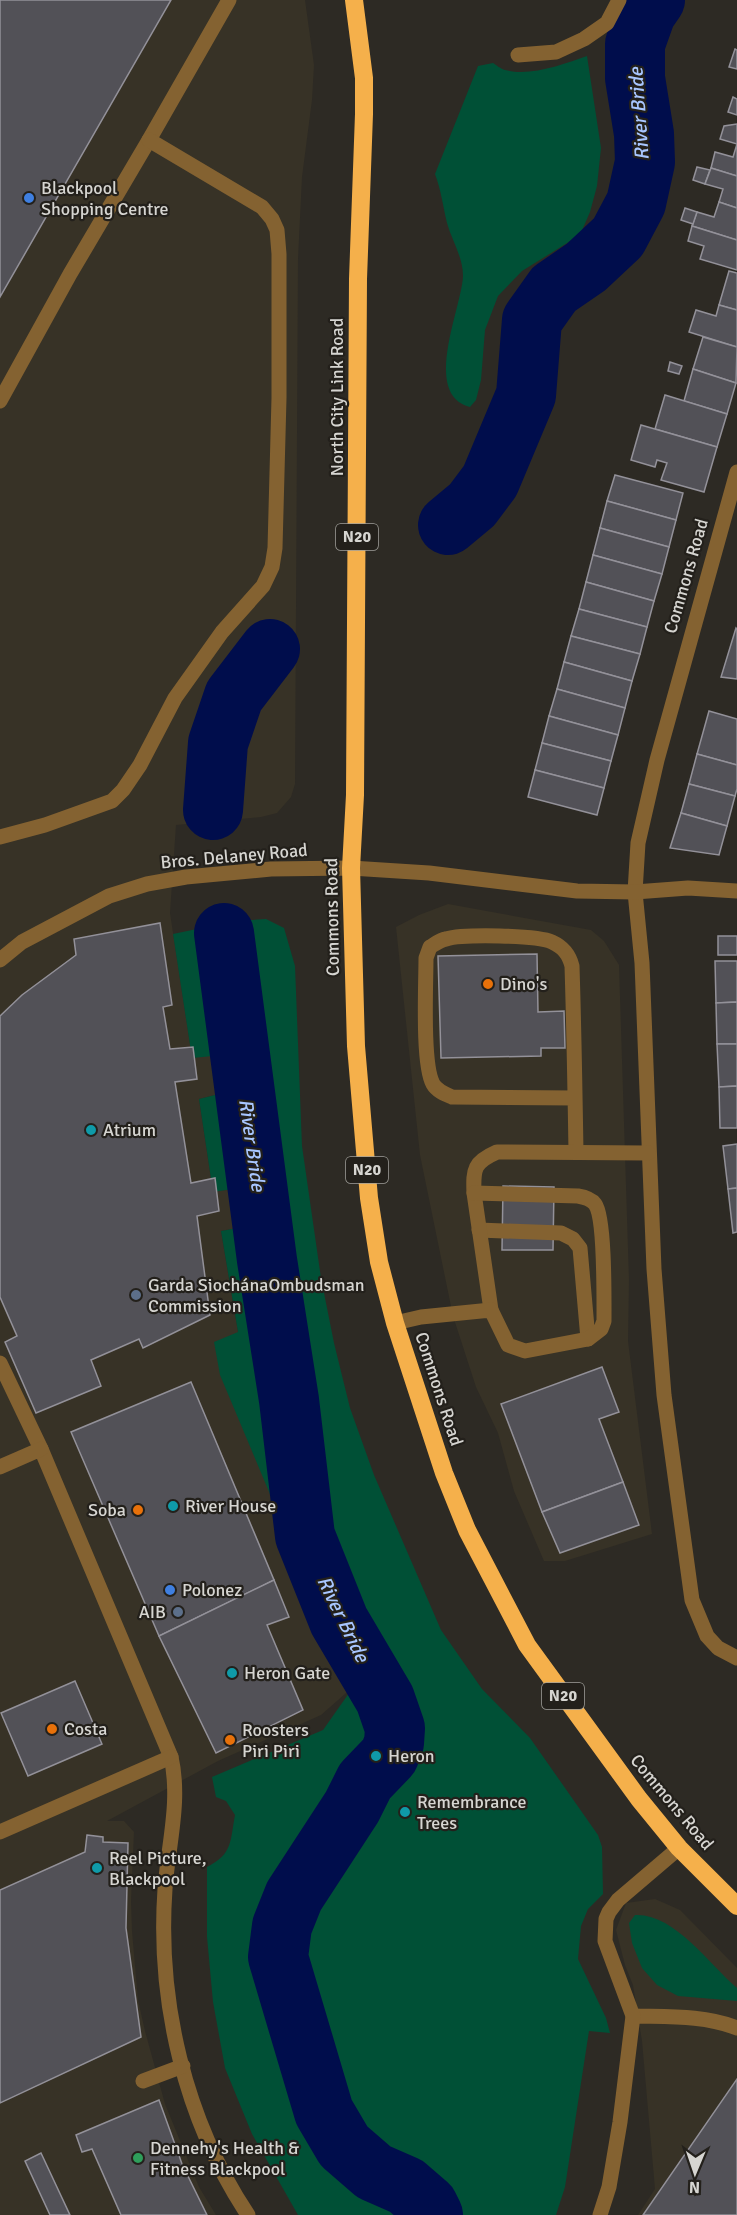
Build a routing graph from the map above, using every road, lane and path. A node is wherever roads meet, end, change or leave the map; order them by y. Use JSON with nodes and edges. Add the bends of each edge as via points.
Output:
{"nodes":[{"id":1,"x":229,"y":0,"type":"edge"},
{"id":2,"x":354,"y":0,"type":"edge"},
{"id":3,"x":619,"y":0,"type":"edge"},
{"id":4,"x":518,"y":55,"type":"dead end"},
{"id":5,"x":149,"y":140,"type":"junction"},
{"id":6,"x":0,"y":401,"type":"edge"},
{"id":7,"x":737,"y":472,"type":"edge"},
{"id":8,"x":355,"y":795,"type":"joint"},
{"id":9,"x":0,"y":837,"type":"edge"},
{"id":10,"x":351,"y":868,"type":"junction"},
{"id":11,"x":737,"y":891,"type":"edge"},
{"id":12,"x":635,"y":892,"type":"junction"},
{"id":13,"x":0,"y":960,"type":"edge"},
{"id":14,"x":575,"y":1098,"type":"junction"},
{"id":15,"x":576,"y":1152,"type":"junction"},
{"id":16,"x":648,"y":1153,"type":"junction"},
{"id":17,"x":474,"y":1193,"type":"junction"},
{"id":18,"x":479,"y":1230,"type":"junction"},
{"id":19,"x":491,"y":1310,"type":"junction"},
{"id":20,"x":395,"y":1323,"type":"junction"},
{"id":21,"x":588,"y":1339,"type":"junction"},
{"id":22,"x":0,"y":1363,"type":"edge"},
{"id":23,"x":41,"y":1449,"type":"junction"},
{"id":24,"x":0,"y":1467,"type":"edge"},
{"id":25,"x":737,"y":1658,"type":"edge"},
{"id":26,"x":171,"y":1757,"type":"junction"},
{"id":27,"x":0,"y":1832,"type":"edge"},
{"id":28,"x":679,"y":1848,"type":"junction"},
{"id":29,"x":737,"y":1906,"type":"edge"},
{"id":30,"x":633,"y":2016,"type":"junction"},
{"id":31,"x":737,"y":2028,"type":"edge"},
{"id":32,"x":183,"y":2066,"type":"junction"},
{"id":33,"x":143,"y":2081,"type":"dead end"},
{"id":34,"x":248,"y":2215,"type":"edge"},
{"id":35,"x":600,"y":2215,"type":"edge"}],
"edges":[{"from":1,"to":5,"type":"street"},
{"from":2,"to":8,"type":"highway","name":"North City Link Road","number":"N20","via":[[364,78],[358,279]]},
{"from":3,"to":4,"type":"street","via":[[607,23],[584,39],[556,52]]},
{"from":5,"to":6,"type":"street"},
{"from":5,"to":9,"type":"street","via":[[262,207],[276,230],[279,398],[272,567],[263,586],[222,632],[175,698],[140,765],[112,801]]},
{"from":7,"to":12,"type":"street","name":"Commons Road","via":[[657,760],[639,843]]},
{"from":8,"to":10,"type":"highway","name":"Commons Road","number":"N20"},
{"from":10,"to":12,"type":"street","name":"Bros. Delaney Road","via":[[577,891]]},
{"from":10,"to":13,"type":"street","name":"Bros. Delaney Road","via":[[271,869],[186,876],[147,884],[109,896],[64,918]]},
{"from":10,"to":20,"type":"highway","name":"Commons Road","number":"N20","via":[[356,1046],[369,1198],[379,1262]]},
{"from":11,"to":12,"type":"street","name":"Bros. Delaney Road","via":[[688,888]]},
{"from":12,"to":16,"type":"street","name":"Commons Road","via":[[642,963]]},
{"from":14,"to":14,"type":"street","via":[[452,1097],[434,1086],[427,1057],[426,958],[430,947],[449,938],[526,936],[563,948],[572,966]]},
{"from":14,"to":15,"type":"street"},
{"from":15,"to":16,"type":"street"},
{"from":15,"to":17,"type":"street","via":[[497,1152],[481,1159],[473,1174]]},
{"from":16,"to":25,"type":"street","name":"Commons Road","via":[[664,1395],[692,1600],[707,1636],[718,1648]]},
{"from":17,"to":18,"type":"street"},
{"from":17,"to":21,"type":"street","via":[[578,1196],[595,1204],[601,1222],[604,1321],[601,1329]]},
{"from":18,"to":19,"type":"street"},
{"from":18,"to":21,"type":"street","via":[[561,1233],[573,1239],[580,1248]]},
{"from":19,"to":20,"type":"street"},
{"from":19,"to":21,"type":"street","via":[[508,1346],[525,1350]]},
{"from":20,"to":28,"type":"highway","name":"Commons Road","number":"N20","via":[[467,1530],[527,1645]]},
{"from":22,"to":23,"type":"street"},
{"from":23,"to":24,"type":"street"},
{"from":23,"to":26,"type":"street"},
{"from":26,"to":27,"type":"street"},
{"from":26,"to":32,"type":"street","via":[[175,1794],[165,1888],[164,1956],[170,2012]]},
{"from":28,"to":29,"type":"highway","name":"Commons Road","number":"N20"},
{"from":28,"to":30,"type":"street","via":[[618,1900],[606,1919],[606,1947]]},
{"from":30,"to":31,"type":"street","via":[[678,2017]]},
{"from":30,"to":35,"type":"street","via":[[620,2122]]},
{"from":32,"to":33,"type":"street"},
{"from":32,"to":34,"type":"street","via":[[196,2112]]}]}
